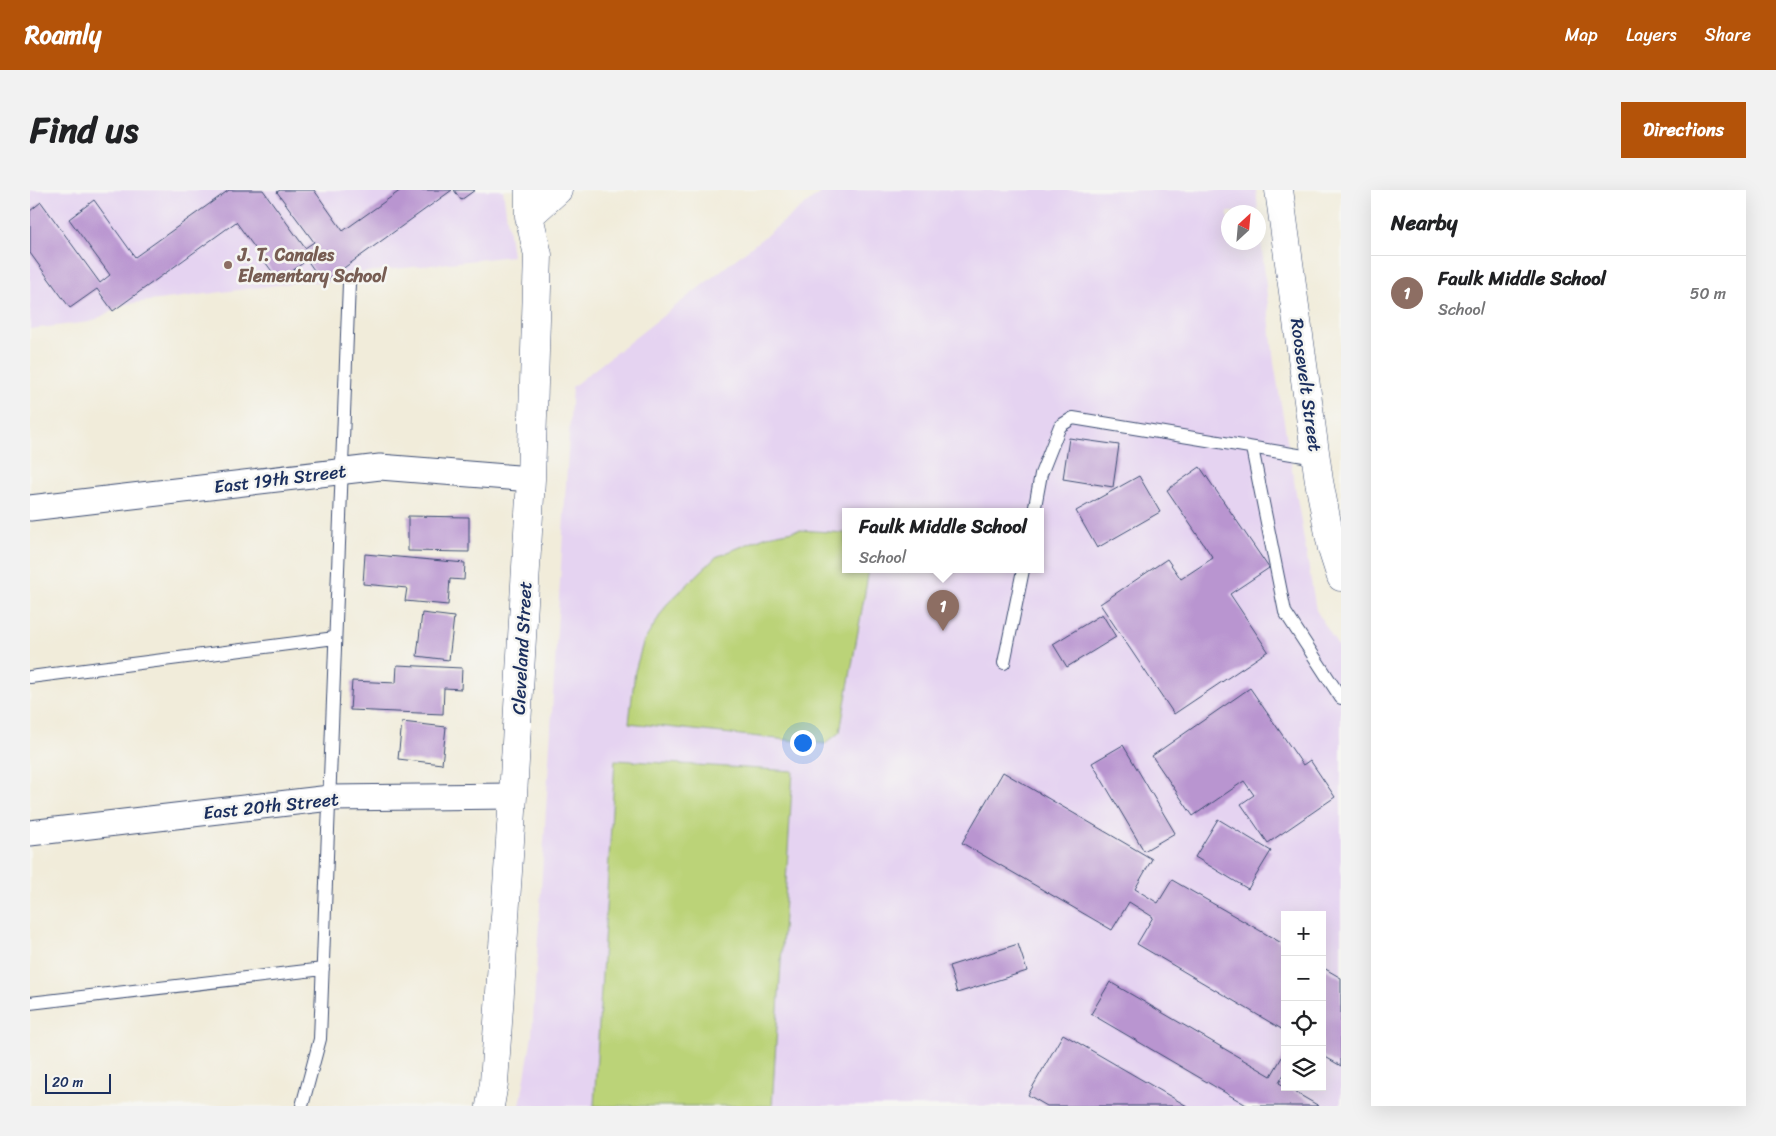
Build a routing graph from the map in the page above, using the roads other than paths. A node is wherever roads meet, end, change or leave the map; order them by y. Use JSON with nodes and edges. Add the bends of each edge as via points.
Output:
{"nodes":[{"id":1,"x":558,"y":190,"type":"edge"},
{"id":2,"x":1279,"y":190,"type":"edge"},
{"id":3,"x":529,"y":203,"type":"edge"},
{"id":4,"x":349,"y":282,"type":"dead end"},
{"id":5,"x":1252,"y":448,"type":"junction"},
{"id":6,"x":1316,"y":458,"type":"junction"},
{"id":7,"x":341,"y":471,"type":"junction"},
{"id":8,"x":531,"y":479,"type":"junction"},
{"id":9,"x":30,"y":508,"type":"edge"},
{"id":10,"x":1035,"y":508,"type":"edge"},
{"id":11,"x":1022,"y":573,"type":"edge"},
{"id":12,"x":1341,"y":577,"type":"edge"},
{"id":13,"x":335,"y":638,"type":"junction"},
{"id":14,"x":1004,"y":663,"type":"dead end"},
{"id":15,"x":30,"y":677,"type":"edge"},
{"id":16,"x":1341,"y":698,"type":"edge"},
{"id":17,"x":513,"y":796,"type":"junction"},
{"id":18,"x":330,"y":798,"type":"junction"},
{"id":19,"x":30,"y":833,"type":"edge"},
{"id":20,"x":323,"y":969,"type":"junction"},
{"id":21,"x":30,"y":1002,"type":"edge"},
{"id":22,"x":302,"y":1106,"type":"edge"},
{"id":23,"x":490,"y":1106,"type":"edge"}],
"edges":[{"from":1,"to":3,"type":"street"},
{"from":2,"to":6,"type":"street","name":"Roosevelt Street"},
{"from":3,"to":8,"type":"street","name":"Cleveland Street","via":[[538,254]]},
{"from":4,"to":7,"type":"lane"},
{"from":5,"to":6,"type":"lane"},
{"from":5,"to":10,"type":"lane","via":[[1072,418],[1060,426],[1041,474]]},
{"from":5,"to":16,"type":"lane","via":[[1285,612]]},
{"from":6,"to":12,"type":"street","name":"Roosevelt Street","via":[[1332,549]]},
{"from":7,"to":8,"type":"street","name":"East 19th Street","via":[[380,467]]},
{"from":7,"to":9,"type":"street","name":"East 19th Street"},
{"from":7,"to":13,"type":"lane"},
{"from":8,"to":17,"type":"street","name":"Cleveland Street"},
{"from":11,"to":14,"type":"lane"},
{"from":13,"to":15,"type":"lane"},
{"from":13,"to":18,"type":"lane"},
{"from":17,"to":18,"type":"street","name":"East 20th Street"},
{"from":17,"to":23,"type":"street","name":"Cleveland Street","via":[[495,1073]]},
{"from":18,"to":19,"type":"street","name":"East 20th Street"},
{"from":18,"to":20,"type":"lane"},
{"from":20,"to":21,"type":"lane"},
{"from":20,"to":22,"type":"lane","via":[[320,1039]]}]}
